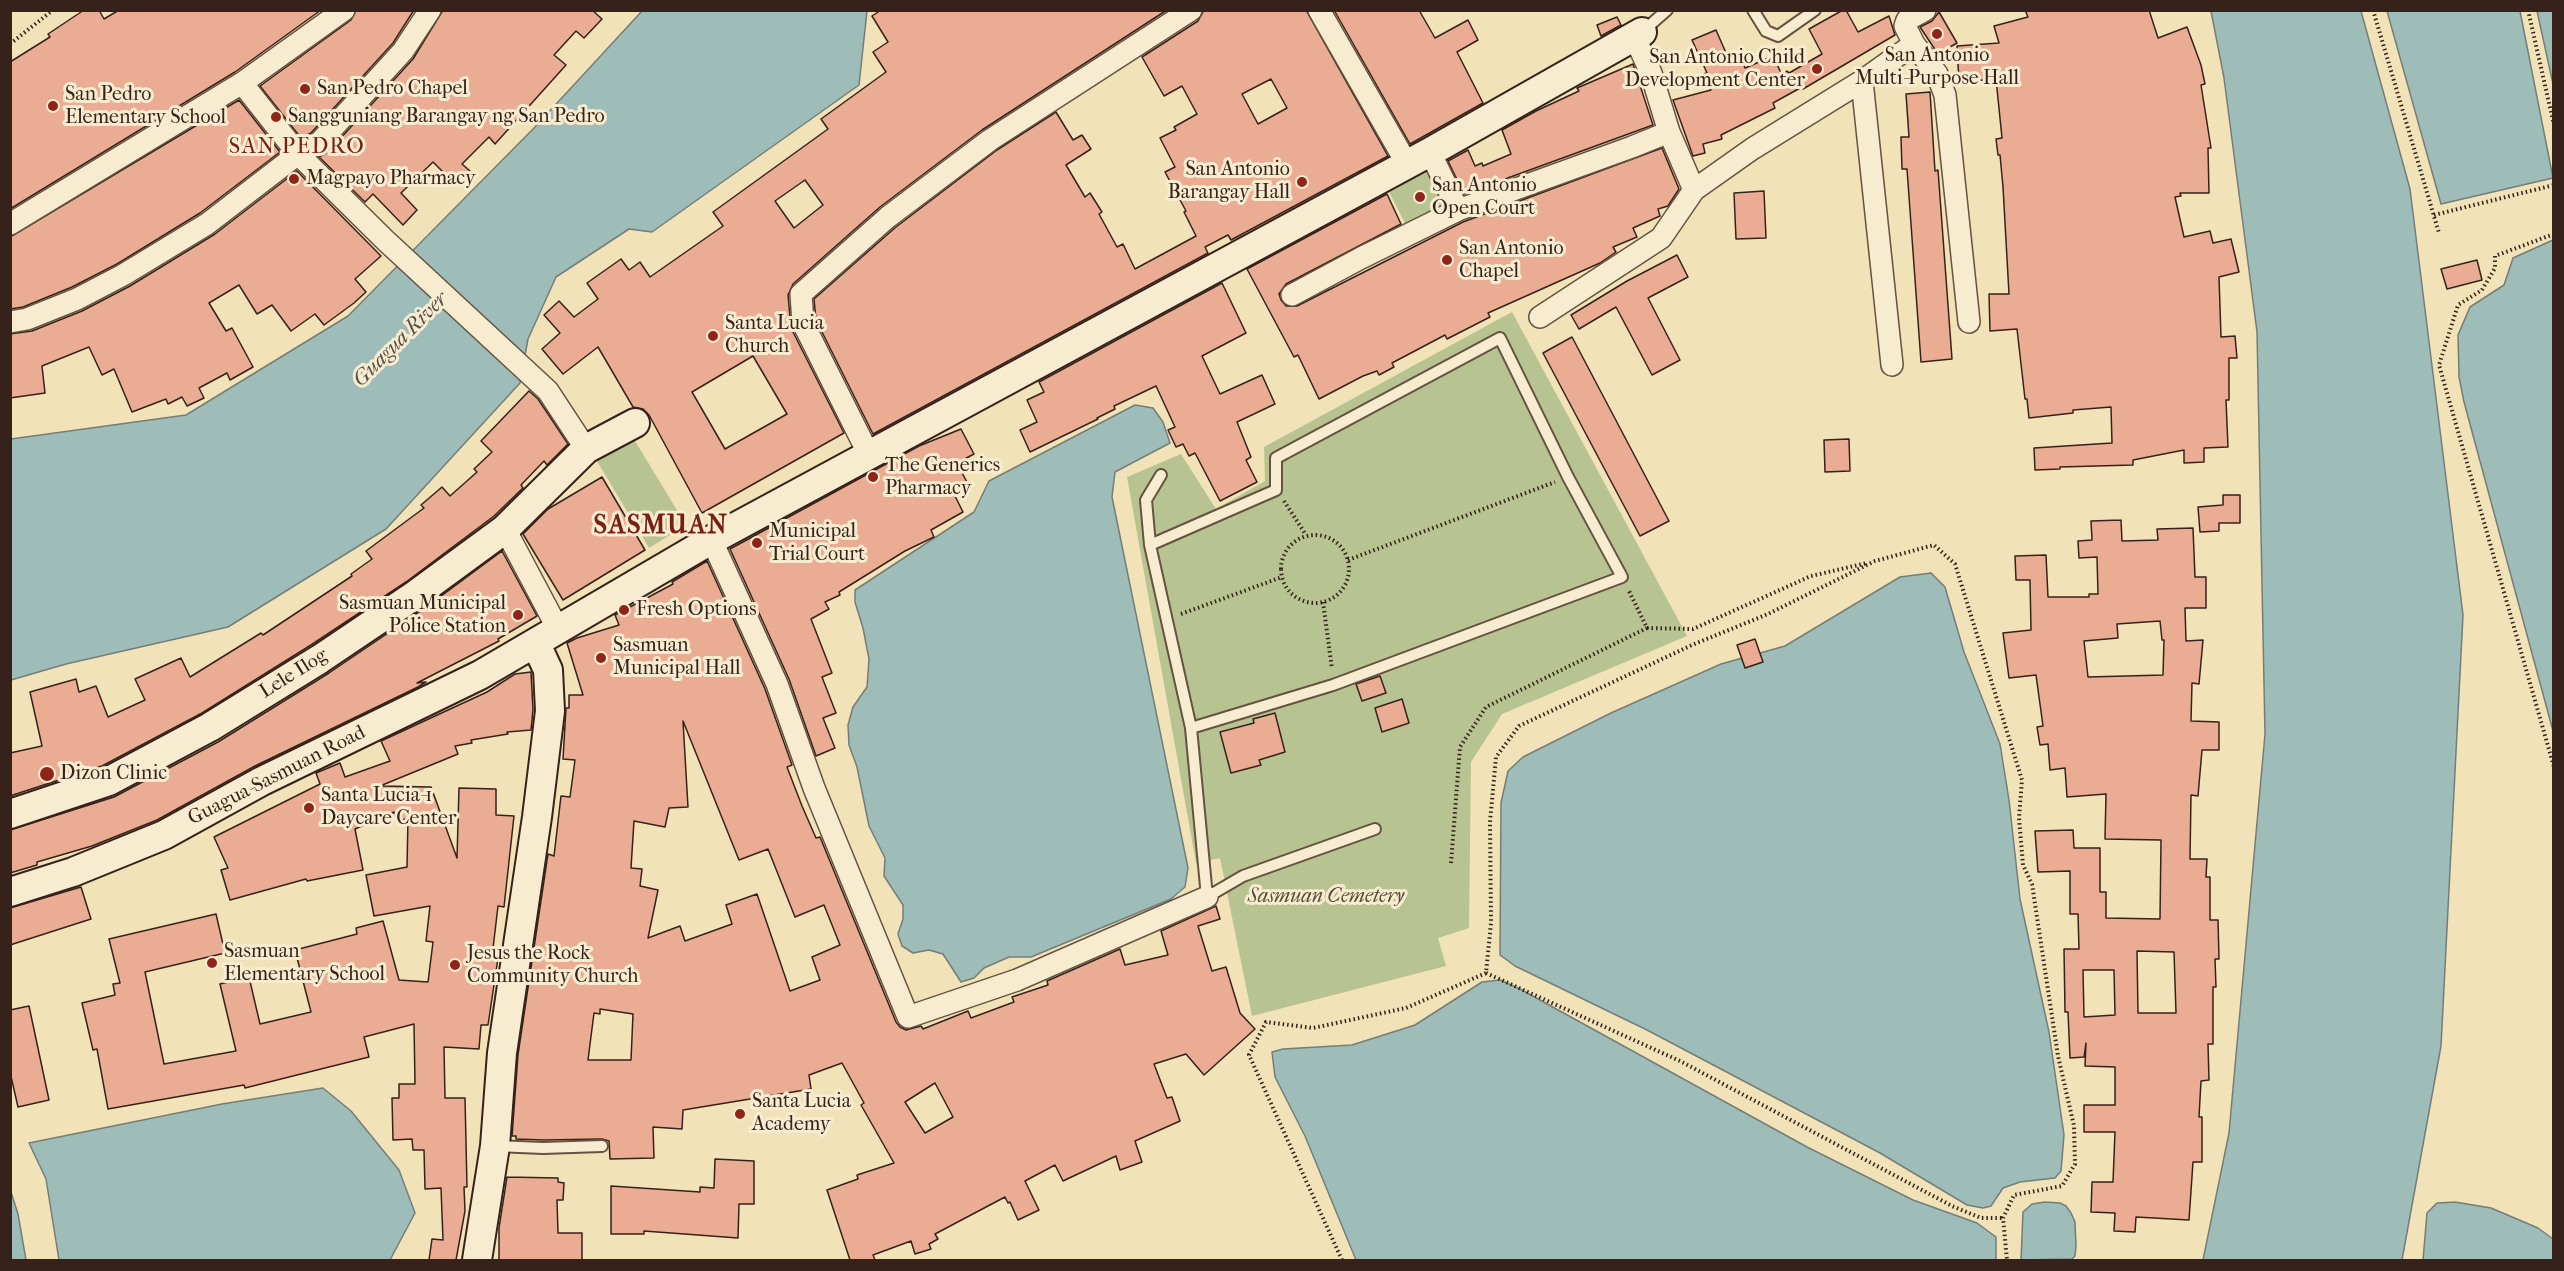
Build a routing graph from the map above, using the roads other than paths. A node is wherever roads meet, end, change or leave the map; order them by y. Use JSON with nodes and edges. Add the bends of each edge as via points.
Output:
{"nodes":[{"id":1,"x":344,"y":10,"type":"edge"},
{"id":2,"x":430,"y":10,"type":"edge"},
{"id":3,"x":1191,"y":10,"type":"edge"},
{"id":4,"x":1318,"y":10,"type":"edge"},
{"id":5,"x":1667,"y":10,"type":"edge"},
{"id":6,"x":1753,"y":10,"type":"edge"},
{"id":7,"x":1815,"y":10,"type":"edge"},
{"id":8,"x":1924,"y":10,"type":"edge"},
{"id":9,"x":1638,"y":34,"type":"junction"},
{"id":10,"x":1914,"y":44,"type":"junction"},
{"id":11,"x":1862,"y":81,"type":"junction"},
{"id":12,"x":242,"y":83,"type":"junction"},
{"id":13,"x":1669,"y":132,"type":"junction"},
{"id":14,"x":298,"y":154,"type":"junction"},
{"id":15,"x":1419,"y":158,"type":"junction"},
{"id":16,"x":1694,"y":190,"type":"junction"},
{"id":17,"x":1458,"y":210,"type":"junction"},
{"id":18,"x":10,"y":224,"type":"edge"},
{"id":19,"x":1292,"y":295,"type":"dead end"},
{"id":20,"x":1540,"y":317,"type":"dead end"},
{"id":21,"x":1969,"y":321,"type":"dead end"},
{"id":22,"x":10,"y":322,"type":"edge"},
{"id":23,"x":1892,"y":365,"type":"dead end"},
{"id":24,"x":635,"y":423,"type":"dead end"},
{"id":25,"x":586,"y":449,"type":"junction"},
{"id":26,"x":869,"y":455,"type":"junction"},
{"id":27,"x":1161,"y":475,"type":"dead end"},
{"id":28,"x":505,"y":529,"type":"junction"},
{"id":29,"x":711,"y":541,"type":"junction"},
{"id":30,"x":1150,"y":545,"type":"junction"},
{"id":31,"x":547,"y":637,"type":"junction"},
{"id":32,"x":1191,"y":728,"type":"junction"},
{"id":33,"x":10,"y":813,"type":"edge"},
{"id":34,"x":1375,"y":829,"type":"dead end"},
{"id":35,"x":10,"y":892,"type":"edge"},
{"id":36,"x":1207,"y":897,"type":"junction"},
{"id":37,"x":495,"y":1146,"type":"junction"},
{"id":38,"x":602,"y":1146,"type":"dead end"},
{"id":39,"x":477,"y":1260,"type":"edge"}],
"edges":[{"from":1,"to":12,"type":"street"},
{"from":2,"to":14,"type":"street","via":[[403,51],[338,124],[319,143]]},
{"from":3,"to":26,"type":"street","via":[[990,140],[888,217],[801,294],[803,323]]},
{"from":4,"to":15,"type":"street"},
{"from":5,"to":9,"type":"lane"},
{"from":6,"to":7,"type":"lane","via":[[1766,31],[1778,36]]},
{"from":8,"to":10,"type":"street","via":[[1907,20],[1905,26]]},
{"from":9,"to":13,"type":"street"},
{"from":9,"to":15,"type":"street","name":"Guagua-Sasmuan Road"},
{"from":10,"to":11,"type":"street"},
{"from":10,"to":21,"type":"street","via":[[1937,74],[1945,95]]},
{"from":11,"to":16,"type":"street"},
{"from":11,"to":23,"type":"street"},
{"from":12,"to":14,"type":"street"},
{"from":12,"to":18,"type":"street"},
{"from":13,"to":16,"type":"street"},
{"from":13,"to":17,"type":"street"},
{"from":14,"to":22,"type":"street","via":[[207,224],[123,275],[27,320]]},
{"from":14,"to":25,"type":"street","via":[[548,391]]},
{"from":15,"to":17,"type":"street"},
{"from":15,"to":26,"type":"street","name":"Guagua-Sasmuan Road"},
{"from":16,"to":20,"type":"street","via":[[1660,238]]},
{"from":17,"to":19,"type":"street"},
{"from":24,"to":25,"type":"street","name":"Lele Ilog"},
{"from":25,"to":28,"type":"street","name":"Lele Ilog"},
{"from":26,"to":29,"type":"street","name":"Guagua-Sasmuan Road"},
{"from":27,"to":30,"type":"lane","via":[[1146,500]]},
{"from":28,"to":31,"type":"street"},
{"from":28,"to":33,"type":"street","name":"Lele Ilog","via":[[320,659],[210,727],[109,781]]},
{"from":29,"to":31,"type":"street","name":"Guagua-Sasmuan Road"},
{"from":29,"to":36,"type":"street","via":[[777,684],[814,788],[908,1017],[1017,980]]},
{"from":30,"to":32,"type":"lane"},
{"from":30,"to":32,"type":"lane","via":[[1276,489],[1276,458],[1500,338],[1622,577],[1334,685]]},
{"from":31,"to":35,"type":"street","name":"Guagua-Sasmuan Road","via":[[164,835],[73,872]]},
{"from":31,"to":37,"type":"street","via":[[550,711],[502,1053]]},
{"from":32,"to":36,"type":"lane"},
{"from":34,"to":36,"type":"lane","via":[[1243,876]]},
{"from":37,"to":38,"type":"lane"},
{"from":37,"to":39,"type":"street"}]}
